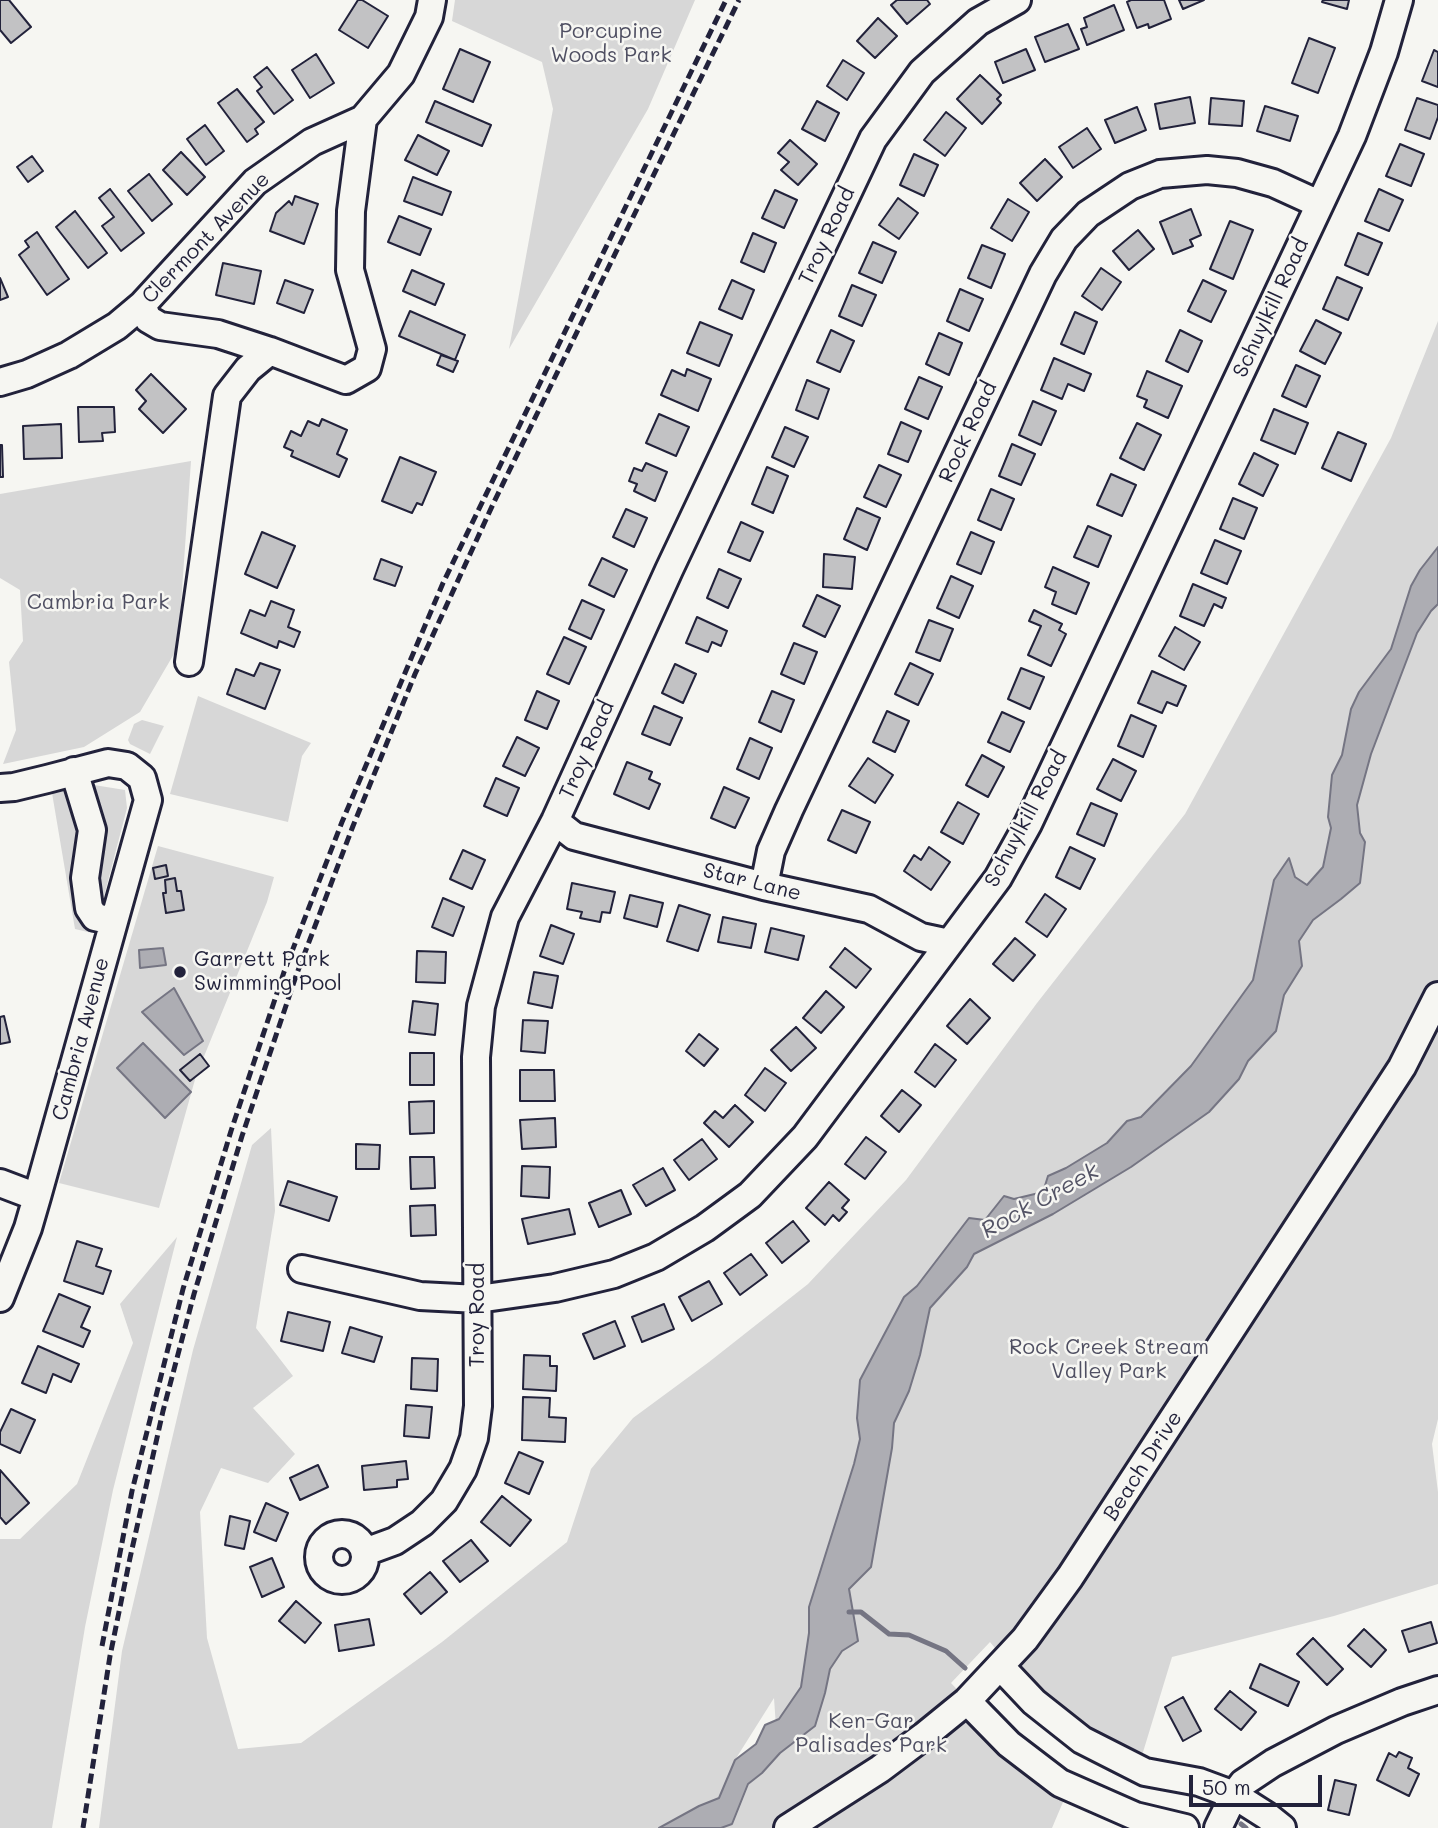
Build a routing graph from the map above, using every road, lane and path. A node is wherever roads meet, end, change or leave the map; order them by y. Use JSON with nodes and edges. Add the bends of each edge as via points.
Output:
{"nodes":[{"id":1,"x":432,"y":0,"type":"edge"},
{"id":2,"x":1017,"y":0,"type":"edge"},
{"id":3,"x":1399,"y":0,"type":"edge"},
{"id":4,"x":363,"y":119,"type":"junction"},
{"id":5,"x":1319,"y":204,"type":"junction"},
{"id":6,"x":142,"y":304,"type":"junction"},
{"id":7,"x":270,"y":351,"type":"junction"},
{"id":8,"x":0,"y":382,"type":"edge"},
{"id":9,"x":188,"y":662,"type":"dead end"},
{"id":10,"x":74,"y":771,"type":"junction"},
{"id":11,"x":0,"y":788,"type":"edge"},
{"id":12,"x":555,"y":821,"type":"junction"},
{"id":13,"x":764,"y":886,"type":"junction"},
{"id":14,"x":113,"y":921,"type":"junction"},
{"id":15,"x":949,"y":943,"type":"junction"},
{"id":16,"x":1438,"y":996,"type":"edge"},
{"id":17,"x":0,"y":1183,"type":"edge"},
{"id":18,"x":37,"y":1198,"type":"junction"},
{"id":19,"x":302,"y":1269,"type":"dead end"},
{"id":20,"x":0,"y":1298,"type":"edge"},
{"id":21,"x":478,"y":1299,"type":"junction"},
{"id":22,"x":365,"y":1552,"type":"dead end"},
{"id":23,"x":1000,"y":1666,"type":"junction"},
{"id":24,"x":1438,"y":1690,"type":"edge"},
{"id":25,"x":967,"y":1701,"type":"junction"},
{"id":26,"x":1145,"y":1773,"type":"junction"},
{"id":27,"x":1234,"y":1795,"type":"junction"},
{"id":28,"x":1133,"y":1822,"type":"edge"},
{"id":29,"x":788,"y":1828,"type":"edge"},
{"id":30,"x":1185,"y":1828,"type":"edge"},
{"id":31,"x":1218,"y":1828,"type":"edge"},
{"id":32,"x":1282,"y":1828,"type":"edge"}],
"edges":[{"from":1,"to":4,"type":"street","name":"Clermont Avenue","via":[[429,17],[401,74]]},
{"from":2,"to":12,"type":"street","name":"Troy Road","via":[[978,22],[922,72],[873,139]]},
{"from":3,"to":5,"type":"street","name":"Schuylkill Road","via":[[1352,136]]},
{"from":4,"to":6,"type":"street","name":"Clermont Avenue","via":[[312,142],[255,182]]},
{"from":4,"to":7,"type":"street","via":[[351,211],[350,270],[372,349],[367,368],[346,380]]},
{"from":5,"to":13,"type":"street","name":"Rock Road","via":[[1237,173],[1160,174],[1130,186],[1088,214],[1064,239],[789,810],[771,851]]},
{"from":5,"to":15,"type":"street","name":"Schuylkill Road","via":[[1028,824],[998,878]]},
{"from":6,"to":7,"type":"street","via":[[148,319],[160,326],[218,334]]},
{"from":6,"to":8,"type":"street","name":"Clermont Avenue","via":[[117,326],[69,355]]},
{"from":7,"to":9,"type":"street","via":[[227,396]]},
{"from":10,"to":11,"type":"street"},
{"from":10,"to":14,"type":"street","via":[[92,830],[85,878],[89,908],[95,917]]},
{"from":10,"to":14,"type":"street","name":"Cambria Avenue","via":[[108,763],[127,766],[142,778],[148,800]]},
{"from":12,"to":13,"type":"street","name":"Star Lane","via":[[574,836]]},
{"from":12,"to":21,"type":"street","name":"Troy Road","via":[[505,917],[481,1006],[476,1057]]},
{"from":13,"to":15,"type":"street","name":"Star Lane","via":[[869,909],[922,937]]},
{"from":14,"to":18,"type":"street","name":"Cambria Avenue"},
{"from":15,"to":21,"type":"street","name":"Schuylkill Road","via":[[805,1136],[750,1195],[656,1257],[614,1274]]},
{"from":16,"to":23,"type":"street","name":"Beach Drive","via":[[1402,1067],[1078,1566]]},
{"from":17,"to":18,"type":"street"},
{"from":18,"to":20,"type":"street","name":"Cambria Avenue"},
{"from":19,"to":21,"type":"street","name":"Schuylkill Road","via":[[420,1296]]},
{"from":21,"to":22,"type":"street","name":"Troy Road","via":[[478,1406],[474,1438],[463,1469],[444,1501],[422,1523],[395,1541]]},
{"from":23,"to":25,"type":"street","name":"Beach Drive"},
{"from":23,"to":26,"type":"street","via":[[1068,1730]]},
{"from":24,"to":27,"type":"street","via":[[1336,1730],[1273,1763],[1243,1783]]},
{"from":25,"to":28,"type":"street","via":[[1009,1744],[1060,1783]]},
{"from":25,"to":29,"type":"street","name":"Beach Drive","via":[[880,1769]]},
{"from":26,"to":27,"type":"street","via":[[1199,1782]]},
{"from":26,"to":28,"type":"street"},
{"from":27,"to":31,"type":"street"},
{"from":27,"to":32,"type":"street"},
{"from":28,"to":30,"type":"street"}]}
